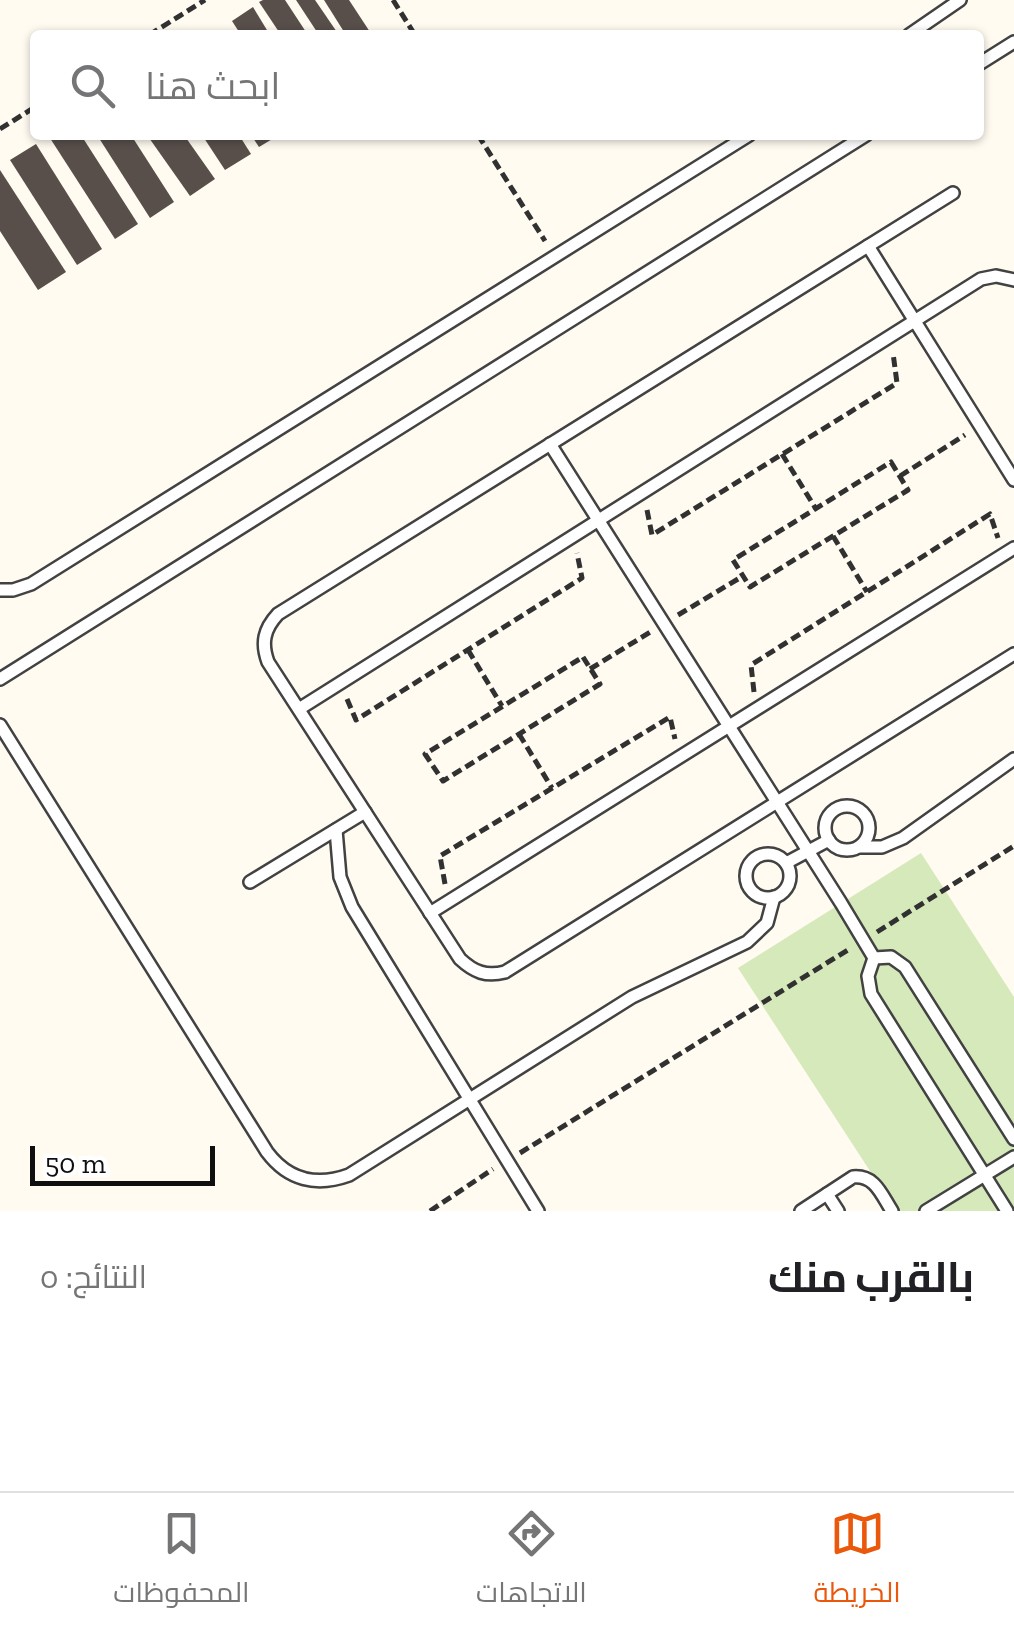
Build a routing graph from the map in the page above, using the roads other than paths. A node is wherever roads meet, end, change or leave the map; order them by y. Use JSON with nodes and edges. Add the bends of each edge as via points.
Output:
{"nodes":[{"id":1,"x":960,"y":0,"type":"edge"},
{"id":2,"x":915,"y":30,"type":"edge"},
{"id":3,"x":1014,"y":42,"type":"edge"},
{"id":4,"x":984,"y":61,"type":"edge"},
{"id":5,"x":740,"y":140,"type":"edge"},
{"id":6,"x":858,"y":140,"type":"edge"},
{"id":7,"x":953,"y":194,"type":"dead end"},
{"id":8,"x":868,"y":246,"type":"junction"},
{"id":9,"x":1014,"y":280,"type":"edge"},
{"id":10,"x":915,"y":321,"type":"junction"},
{"id":11,"x":550,"y":444,"type":"junction"},
{"id":12,"x":1014,"y":480,"type":"edge"},
{"id":13,"x":598,"y":520,"type":"junction"},
{"id":14,"x":1009,"y":552,"type":"edge"},
{"id":15,"x":0,"y":590,"type":"edge"},
{"id":16,"x":1014,"y":654,"type":"edge"},
{"id":17,"x":0,"y":679,"type":"edge"},
{"id":18,"x":298,"y":709,"type":"junction"},
{"id":19,"x":0,"y":725,"type":"edge"},
{"id":20,"x":729,"y":726,"type":"junction"},
{"id":21,"x":1014,"y":759,"type":"edge"},
{"id":22,"x":777,"y":802,"type":"junction"},
{"id":23,"x":365,"y":812,"type":"junction"},
{"id":24,"x":336,"y":830,"type":"junction"},
{"id":25,"x":828,"y":840,"type":"junction"},
{"id":26,"x":859,"y":847,"type":"junction"},
{"id":27,"x":808,"y":851,"type":"junction"},
{"id":28,"x":786,"y":863,"type":"junction"},
{"id":29,"x":250,"y":882,"type":"dead end"},
{"id":30,"x":774,"y":897,"type":"junction"},
{"id":31,"x":430,"y":913,"type":"junction"},
{"id":32,"x":874,"y":958,"type":"junction"},
{"id":33,"x":469,"y":1100,"type":"junction"},
{"id":34,"x":1014,"y":1139,"type":"edge"},
{"id":35,"x":1014,"y":1156,"type":"edge"},
{"id":36,"x":984,"y":1175,"type":"junction"},
{"id":37,"x":827,"y":1194,"type":"junction"},
{"id":38,"x":538,"y":1211,"type":"edge"},
{"id":39,"x":801,"y":1211,"type":"edge"},
{"id":40,"x":838,"y":1211,"type":"edge"},
{"id":41,"x":892,"y":1211,"type":"edge"},
{"id":42,"x":926,"y":1211,"type":"edge"},
{"id":43,"x":1006,"y":1211,"type":"edge"}],
"edges":[{"from":1,"to":2,"type":"lane"},
{"from":3,"to":4,"type":"lane"},
{"from":5,"to":15,"type":"lane","via":[[31,584]]},
{"from":6,"to":17,"type":"lane"},
{"from":7,"to":8,"type":"lane"},
{"from":8,"to":10,"type":"lane"},
{"from":8,"to":11,"type":"lane"},
{"from":9,"to":10,"type":"lane","via":[[982,279]]},
{"from":10,"to":12,"type":"lane"},
{"from":10,"to":13,"type":"lane"},
{"from":11,"to":13,"type":"lane"},
{"from":11,"to":18,"type":"lane","via":[[278,614],[266,632],[264,652]]},
{"from":13,"to":18,"type":"lane"},
{"from":13,"to":20,"type":"lane"},
{"from":14,"to":20,"type":"lane"},
{"from":16,"to":22,"type":"lane"},
{"from":18,"to":23,"type":"lane"},
{"from":19,"to":33,"type":"lane","via":[[276,1164],[303,1180],[334,1181]]},
{"from":20,"to":22,"type":"lane"},
{"from":20,"to":31,"type":"lane"},
{"from":21,"to":26,"type":"lane","via":[[903,838]]},
{"from":22,"to":27,"type":"lane"},
{"from":22,"to":31,"type":"lane","via":[[505,972],[469,968]]},
{"from":23,"to":24,"type":"lane"},
{"from":23,"to":31,"type":"lane"},
{"from":24,"to":29,"type":"lane"},
{"from":24,"to":33,"type":"lane","via":[[340,877],[352,907]]},
{"from":25,"to":26,"type":"lane","via":[[842,850]]},
{"from":25,"to":26,"type":"lane","via":[[829,816],[852,806],[869,824]]},
{"from":25,"to":27,"type":"lane"},
{"from":27,"to":28,"type":"lane"},
{"from":27,"to":32,"type":"lane"},
{"from":28,"to":30,"type":"lane","via":[[788,886]]},
{"from":28,"to":30,"type":"lane","via":[[771,854],[748,865],[751,890]]},
{"from":30,"to":33,"type":"lane","via":[[771,915],[747,942],[632,997]]},
{"from":32,"to":34,"type":"lane","via":[[891,957],[905,967]]},
{"from":32,"to":36,"type":"lane","via":[[870,994]]},
{"from":33,"to":38,"type":"lane"},
{"from":35,"to":36,"type":"lane"},
{"from":36,"to":42,"type":"lane"},
{"from":36,"to":43,"type":"lane"},
{"from":37,"to":39,"type":"lane"},
{"from":37,"to":40,"type":"lane"},
{"from":37,"to":41,"type":"lane","via":[[852,1177],[865,1177]]}]}
